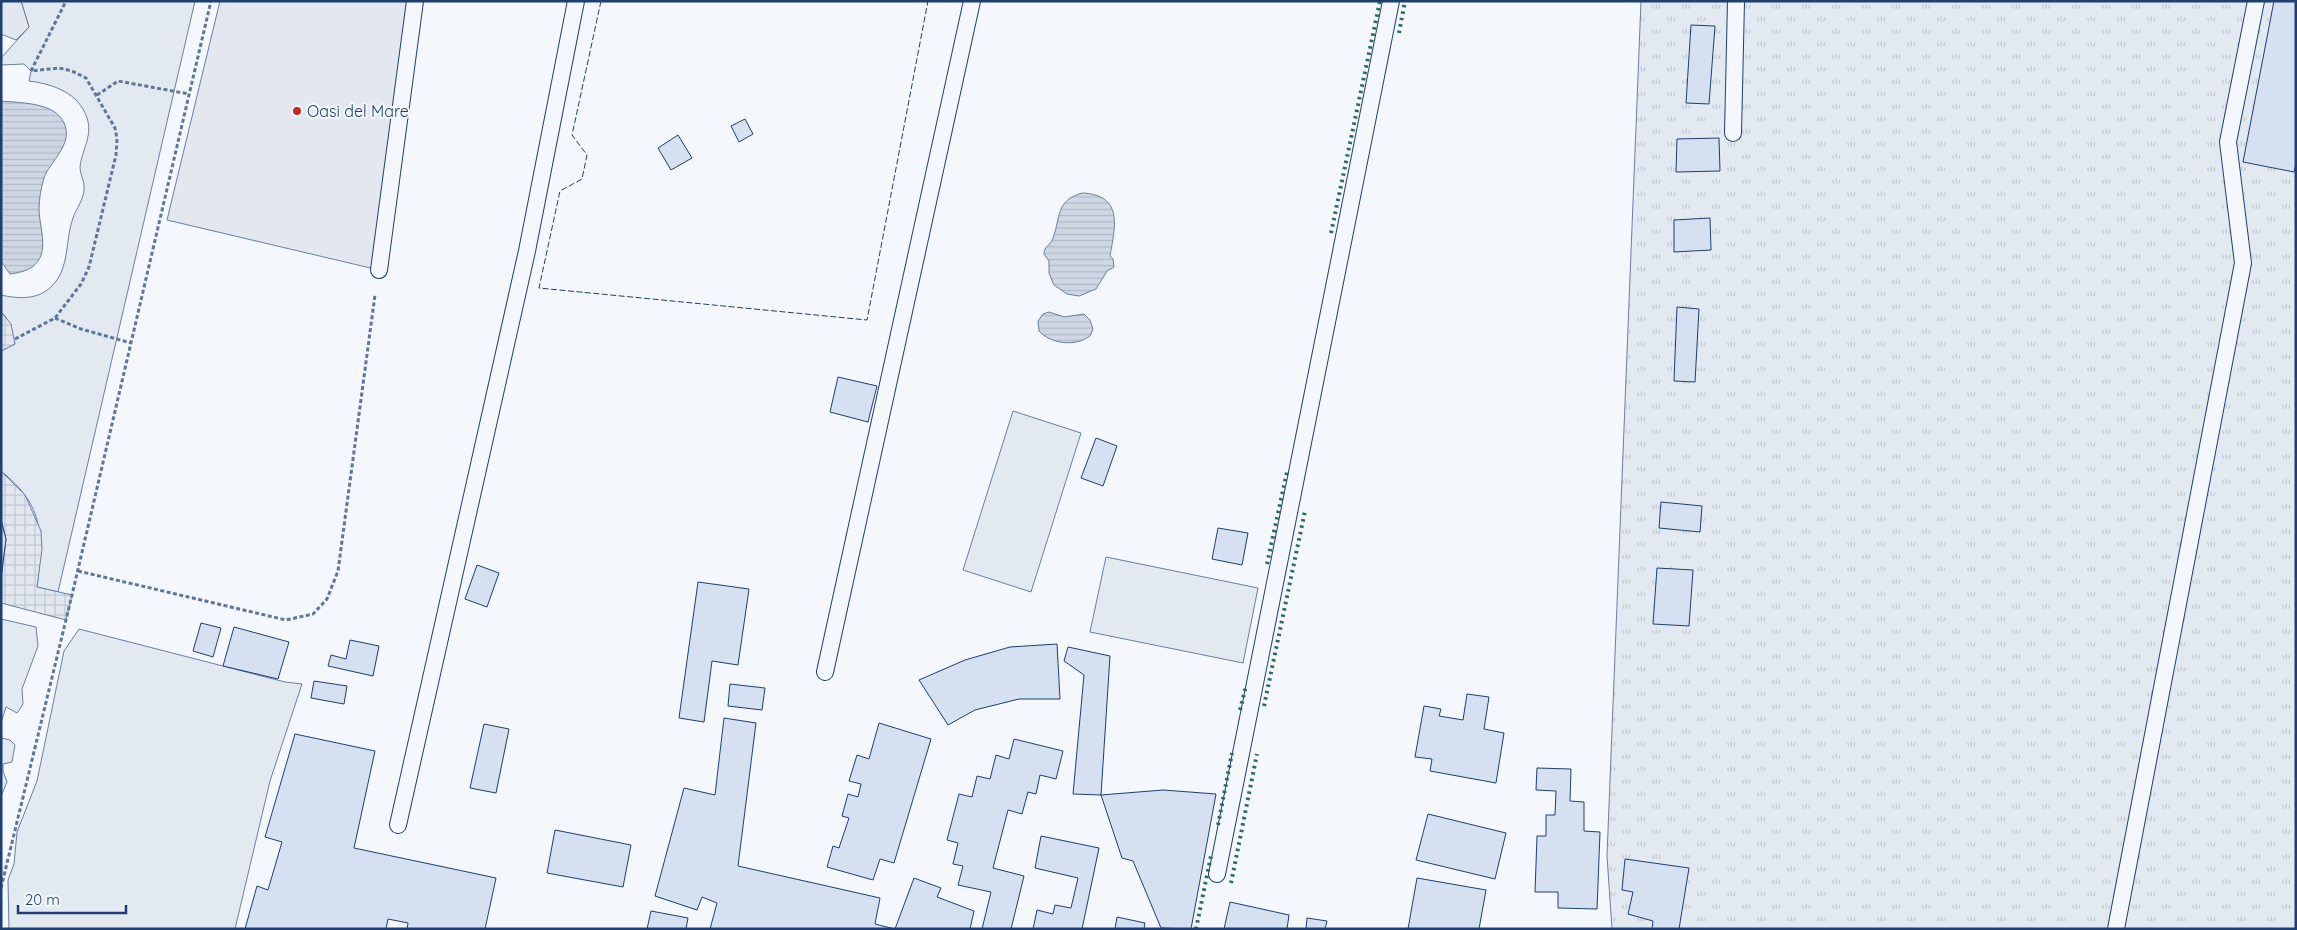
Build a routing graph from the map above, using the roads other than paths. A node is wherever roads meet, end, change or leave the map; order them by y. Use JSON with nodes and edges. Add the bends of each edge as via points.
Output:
{"nodes":[{"id":1,"x":415,"y":1,"type":"edge"},
{"id":2,"x":576,"y":1,"type":"edge"},
{"id":3,"x":972,"y":1,"type":"edge"},
{"id":4,"x":1391,"y":1,"type":"edge"},
{"id":5,"x":1736,"y":1,"type":"edge"},
{"id":6,"x":2256,"y":1,"type":"edge"},
{"id":7,"x":1733,"y":133,"type":"dead end"},
{"id":8,"x":379,"y":270,"type":"road end"},
{"id":9,"x":825,"y":672,"type":"dead end"},
{"id":10,"x":398,"y":825,"type":"dead end"},
{"id":11,"x":1217,"y":874,"type":"dead end"},
{"id":12,"x":2116,"y":929,"type":"edge"}],
"edges":[{"from":1,"to":8,"type":"lane"},
{"from":2,"to":10,"type":"lane","via":[[527,251]]},
{"from":3,"to":9,"type":"lane"},
{"from":4,"to":11,"type":"lane"},
{"from":5,"to":7,"type":"lane"},
{"from":6,"to":12,"type":"lane","via":[[2228,142],[2243,264]]}]}
